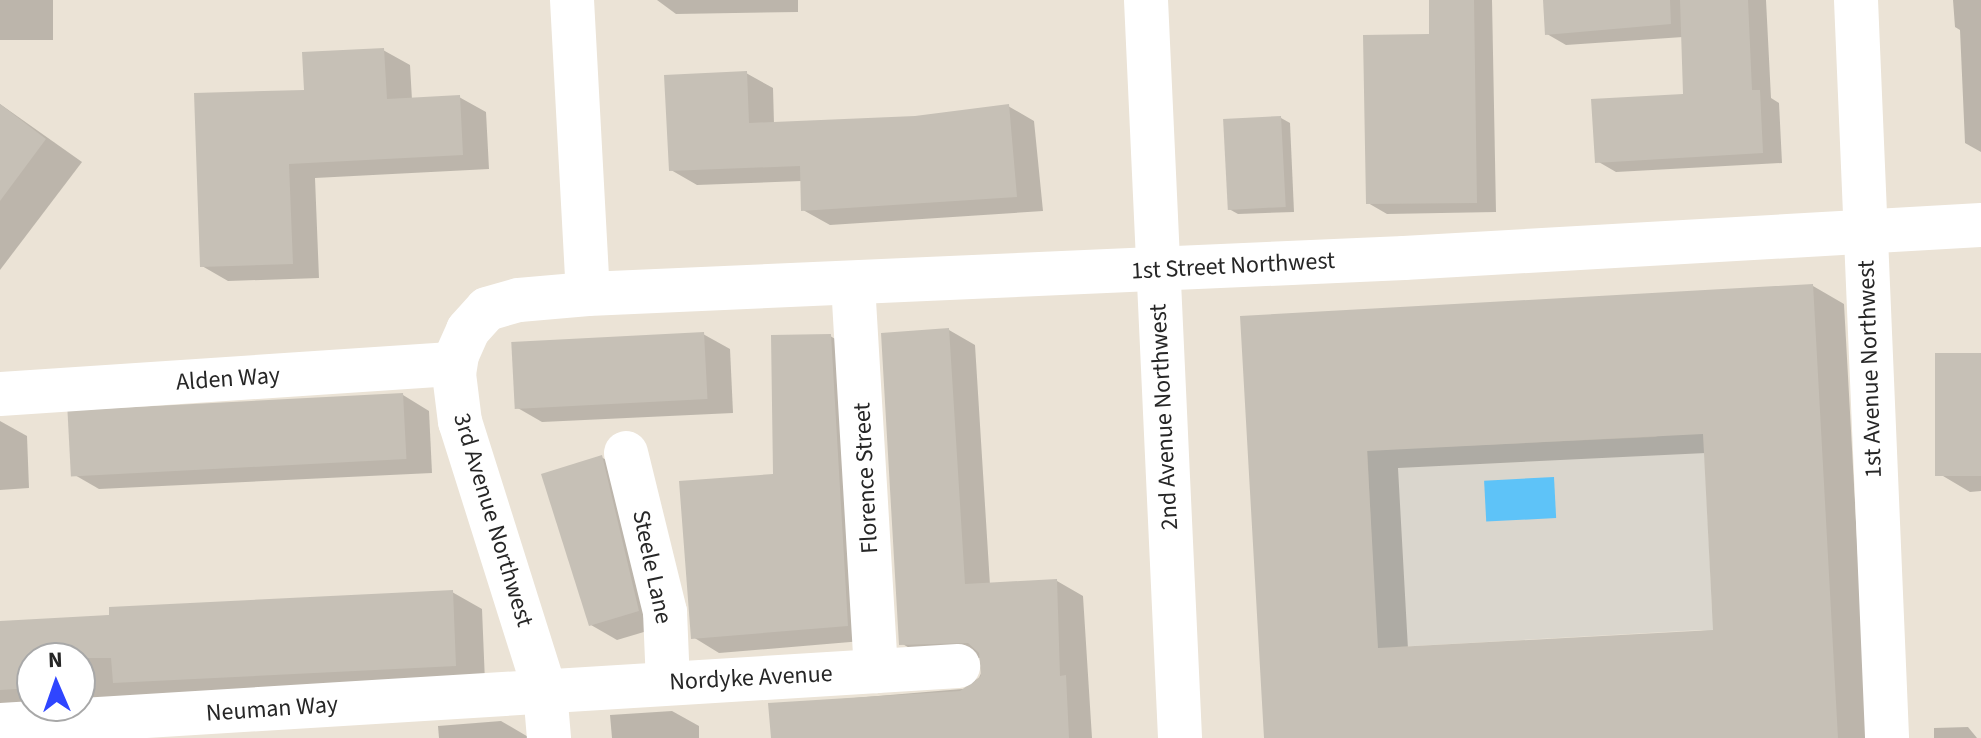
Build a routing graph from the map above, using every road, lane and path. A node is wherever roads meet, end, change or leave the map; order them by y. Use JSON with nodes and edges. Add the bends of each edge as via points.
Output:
{"nodes":[{"id":1,"x":572,"y":0,"type":"edge"},
{"id":2,"x":1146,"y":0,"type":"edge"},
{"id":3,"x":1856,"y":0,"type":"edge"},
{"id":4,"x":1981,"y":225,"type":"edge"},
{"id":5,"x":1864,"y":231,"type":"junction"},
{"id":6,"x":1156,"y":270,"type":"junction"},
{"id":7,"x":853,"y":284,"type":"junction"},
{"id":8,"x":588,"y":294,"type":"junction"},
{"id":9,"x":487,"y":309,"type":"joint"},
{"id":10,"x":455,"y":364,"type":"junction"},
{"id":11,"x":0,"y":394,"type":"edge"},
{"id":12,"x":626,"y":453,"type":"dead end"},
{"id":13,"x":958,"y":666,"type":"dead end"},
{"id":14,"x":876,"y":671,"type":"junction"},
{"id":15,"x":668,"y":683,"type":"junction"},
{"id":16,"x":545,"y":691,"type":"junction"},
{"id":17,"x":0,"y":725,"type":"edge"},
{"id":18,"x":103,"y":729,"type":"edge"},
{"id":19,"x":549,"y":738,"type":"edge"},
{"id":20,"x":1180,"y":738,"type":"edge"},
{"id":21,"x":1887,"y":738,"type":"edge"}],
"edges":[{"from":1,"to":8,"type":"street"},
{"from":2,"to":6,"type":"street","name":"2nd Avenue Northwest"},
{"from":3,"to":5,"type":"street","name":"1st Avenue Northwest"},
{"from":4,"to":5,"type":"street","name":"1st Street Northwest"},
{"from":5,"to":6,"type":"street","name":"1st Street Northwest"},
{"from":5,"to":21,"type":"street","name":"1st Avenue Northwest"},
{"from":6,"to":7,"type":"street","name":"1st Street Northwest"},
{"from":6,"to":20,"type":"street","name":"2nd Avenue Northwest"},
{"from":7,"to":8,"type":"street","name":"1st Street Northwest"},
{"from":7,"to":14,"type":"street","name":"Florence Street"},
{"from":8,"to":9,"type":"street","name":"1st Street Northwest","via":[[519,300]]},
{"from":9,"to":10,"type":"street","name":"3rd Avenue Northwest","via":[[468,330]]},
{"from":10,"to":11,"type":"street","name":"Alden Way"},
{"from":10,"to":16,"type":"street","name":"3rd Avenue Northwest","via":[[460,422]]},
{"from":12,"to":15,"type":"street","name":"Steele Lane","via":[[665,612]]},
{"from":13,"to":14,"type":"street","name":"Nordyke Avenue"},
{"from":14,"to":15,"type":"street","name":"Nordyke Avenue"},
{"from":15,"to":16,"type":"street","name":"Nordyke Avenue"},
{"from":16,"to":18,"type":"street","name":"Neuman Way"},
{"from":16,"to":19,"type":"street","name":"3rd Avenue Northwest"},
{"from":17,"to":18,"type":"street","name":"Neuman Way"}]}
